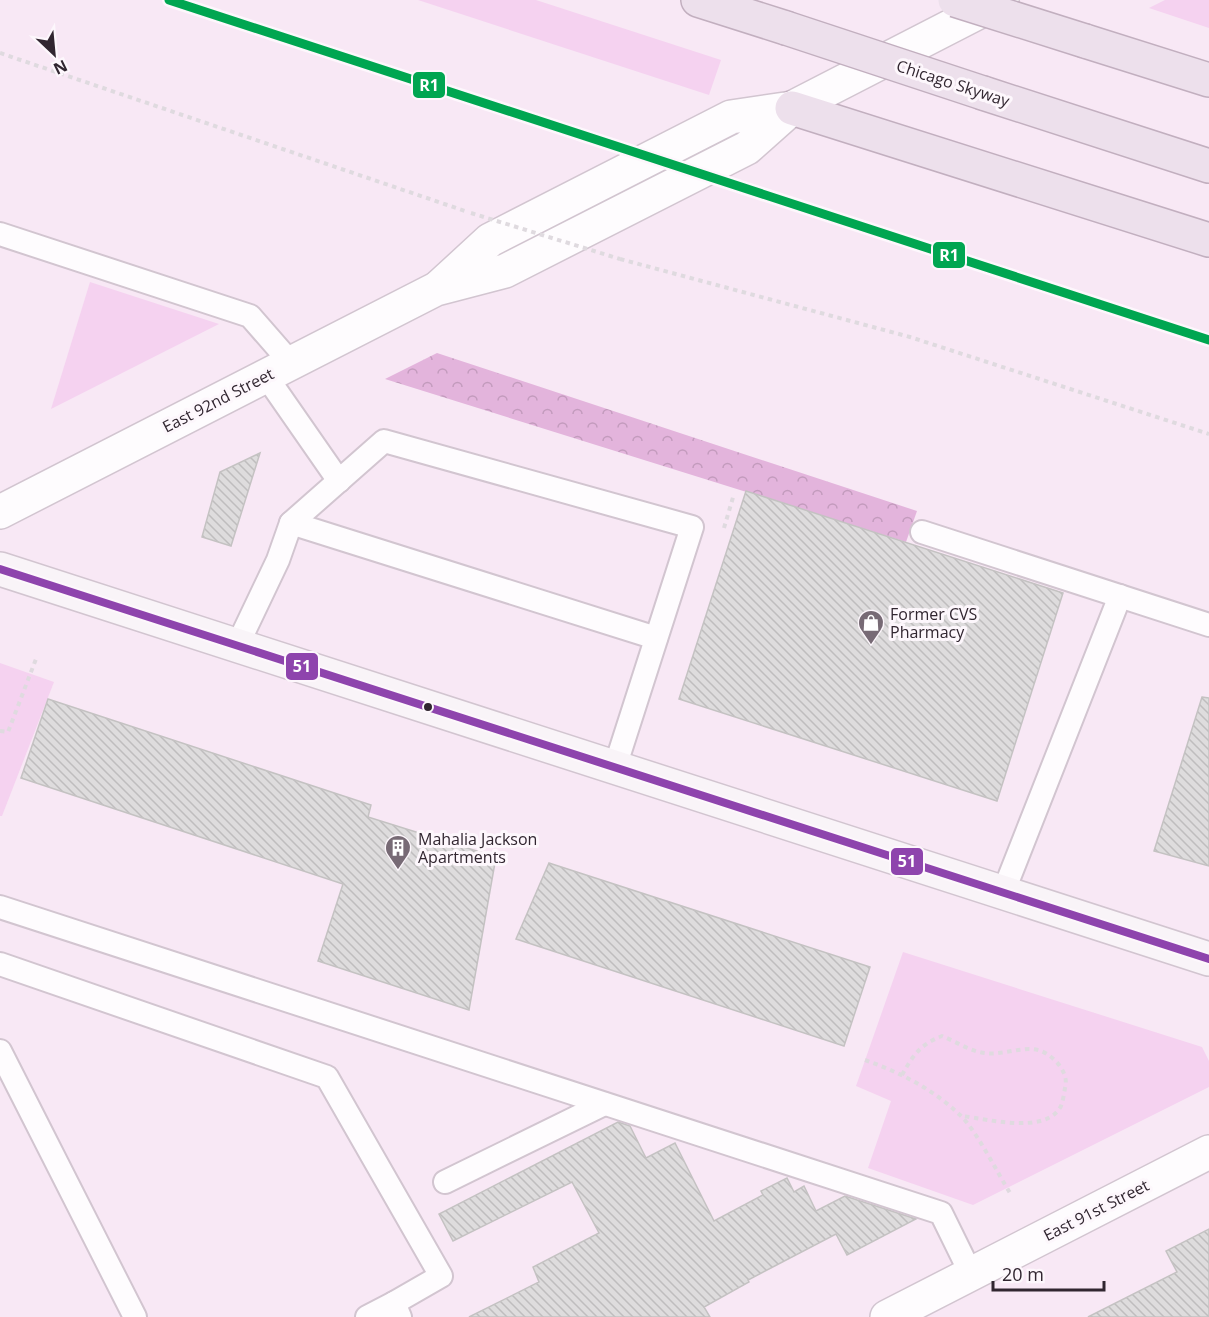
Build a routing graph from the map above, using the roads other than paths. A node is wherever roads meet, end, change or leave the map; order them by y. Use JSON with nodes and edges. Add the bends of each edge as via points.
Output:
{"nodes":[{"id":1,"x":698,"y":0,"type":"edge"},
{"id":2,"x":955,"y":0,"type":"edge"},
{"id":3,"x":1002,"y":0,"type":"edge"},
{"id":4,"x":1209,"y":80,"type":"edge"},
{"id":5,"x":792,"y":108,"type":"junction"},
{"id":6,"x":1209,"y":166,"type":"edge"},
{"id":7,"x":0,"y":234,"type":"edge"},
{"id":8,"x":1209,"y":240,"type":"edge"},
{"id":9,"x":279,"y":370,"type":"junction"},
{"id":10,"x":339,"y":481,"type":"junction"},
{"id":11,"x":0,"y":512,"type":"edge"},
{"id":12,"x":291,"y":523,"type":"junction"},
{"id":13,"x":922,"y":532,"type":"dead end"},
{"id":14,"x":0,"y":569,"type":"edge"},
{"id":15,"x":1120,"y":596,"type":"junction"},
{"id":16,"x":1209,"y":625,"type":"edge"},
{"id":17,"x":656,"y":638,"type":"junction"},
{"id":18,"x":237,"y":646,"type":"junction"},
{"id":19,"x":615,"y":767,"type":"junction"},
{"id":20,"x":1003,"y":893,"type":"junction"},
{"id":21,"x":0,"y":907,"type":"edge"},
{"id":22,"x":1209,"y":960,"type":"edge"},
{"id":23,"x":0,"y":964,"type":"edge"},
{"id":24,"x":0,"y":1051,"type":"edge"},
{"id":25,"x":604,"y":1104,"type":"junction"},
{"id":26,"x":1209,"y":1152,"type":"edge"},
{"id":27,"x":445,"y":1182,"type":"dead end"},
{"id":28,"x":971,"y":1274,"type":"junction"},
{"id":29,"x":397,"y":1310,"type":"edge"},
{"id":30,"x":135,"y":1317,"type":"edge"},
{"id":31,"x":367,"y":1317,"type":"edge"},
{"id":32,"x":886,"y":1317,"type":"edge"}],
"edges":[{"from":1,"to":6,"type":"highway","name":"Chicago Skyway","bridge":true},
{"from":2,"to":4,"type":"highway","bridge":true},
{"from":3,"to":5,"type":"street","name":"East 92nd Street"},
{"from":5,"to":8,"type":"highway"},
{"from":5,"to":9,"type":"street","name":"East 92nd Street","via":[[736,154],[505,271],[436,290]]},
{"from":7,"to":9,"type":"lane","via":[[250,315]]},
{"from":9,"to":10,"type":"lane"},
{"from":9,"to":11,"type":"street","name":"East 92nd Street"},
{"from":10,"to":12,"type":"lane"},
{"from":10,"to":17,"type":"lane","via":[[384,441],[692,527]]},
{"from":12,"to":17,"type":"lane"},
{"from":12,"to":18,"type":"lane"},
{"from":13,"to":15,"type":"lane"},
{"from":14,"to":18,"type":"main road"},
{"from":15,"to":16,"type":"lane"},
{"from":15,"to":20,"type":"lane"},
{"from":17,"to":19,"type":"lane"},
{"from":18,"to":19,"type":"main road"},
{"from":19,"to":20,"type":"main road"},
{"from":20,"to":22,"type":"main road"},
{"from":21,"to":25,"type":"lane"},
{"from":23,"to":29,"type":"lane","via":[[327,1077],[441,1276]]},
{"from":24,"to":30,"type":"lane"},
{"from":25,"to":27,"type":"lane"},
{"from":25,"to":28,"type":"lane","via":[[941,1213]]},
{"from":26,"to":28,"type":"street","name":"East 91st Street"},
{"from":28,"to":32,"type":"street","name":"East 91st Street"},
{"from":29,"to":31,"type":"lane"}]}
